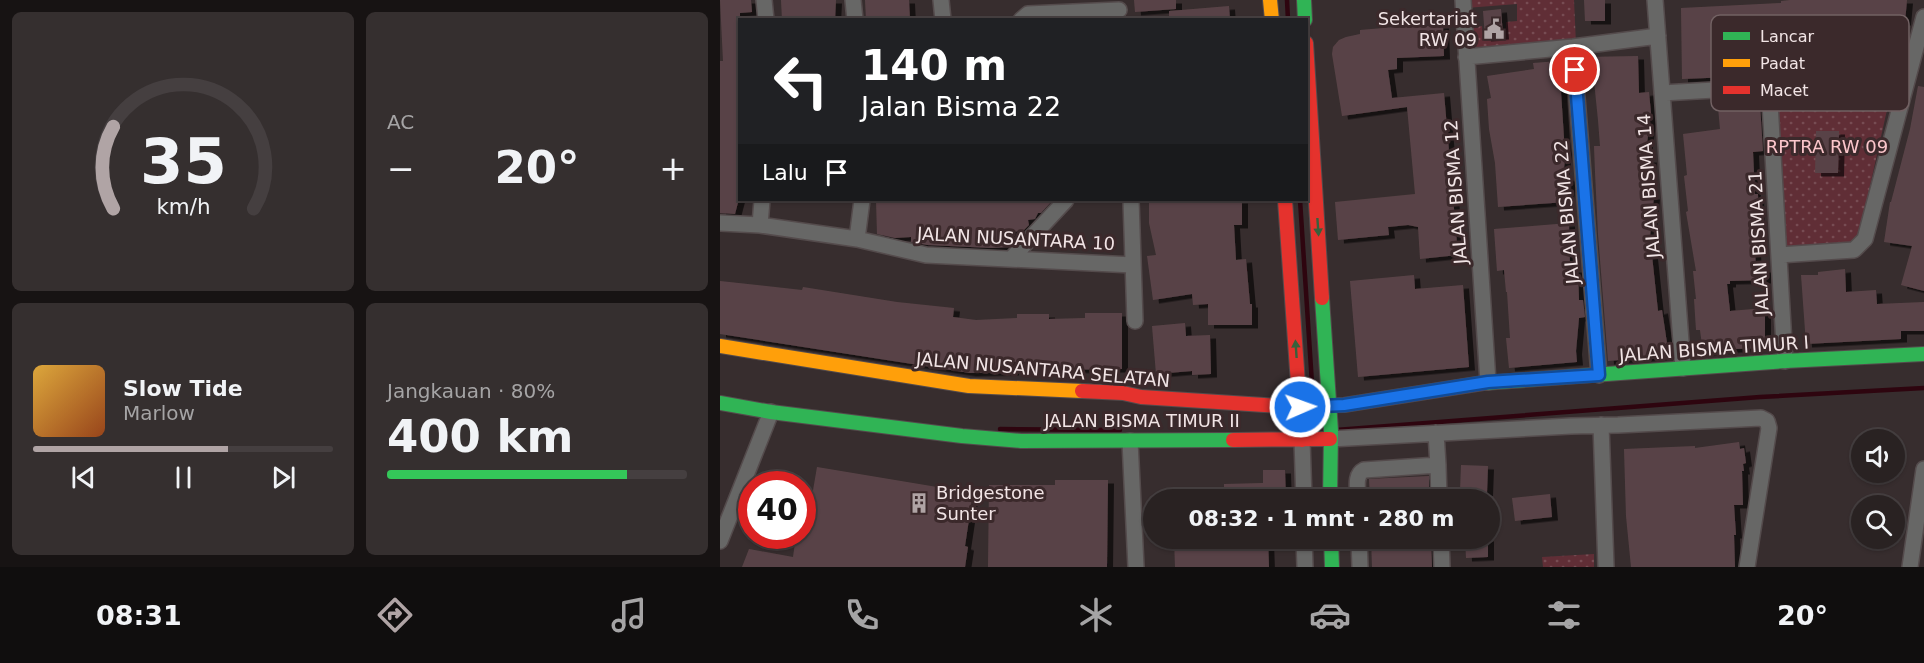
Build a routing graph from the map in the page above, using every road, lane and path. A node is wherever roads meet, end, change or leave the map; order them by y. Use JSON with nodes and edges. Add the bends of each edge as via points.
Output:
{"nodes":[{"id":1,"x":764,"y":0,"type":"edge"},
{"id":2,"x":853,"y":0,"type":"edge"},
{"id":3,"x":941,"y":0,"type":"edge"},
{"id":4,"x":1270,"y":0,"type":"edge"},
{"id":5,"x":1304,"y":0,"type":"edge"},
{"id":6,"x":1463,"y":0,"type":"edge"},
{"id":7,"x":1655,"y":0,"type":"edge"},
{"id":8,"x":1119,"y":10,"type":"edge"},
{"id":9,"x":1026,"y":11,"type":"edge"},
{"id":10,"x":1924,"y":17,"type":"edge"},
{"id":11,"x":766,"y":18,"type":"edge"},
{"id":12,"x":855,"y":18,"type":"edge"},
{"id":13,"x":943,"y":18,"type":"edge"},
{"id":14,"x":1272,"y":18,"type":"edge"},
{"id":15,"x":1305,"y":18,"type":"edge"},
{"id":16,"x":1658,"y":36,"type":"junction"},
{"id":17,"x":1573,"y":47,"type":"junction"},
{"id":18,"x":1466,"y":57,"type":"junction"},
{"id":19,"x":1909,"y":69,"type":"edge"},
{"id":20,"x":1308,"y":78,"type":"edge"},
{"id":21,"x":1711,"y":90,"type":"edge"},
{"id":22,"x":1662,"y":93,"type":"junction"},
{"id":23,"x":1770,"y":111,"type":"edge"},
{"id":24,"x":1898,"y":111,"type":"edge"},
{"id":25,"x":762,"y":201,"type":"edge"},
{"id":26,"x":862,"y":201,"type":"edge"},
{"id":27,"x":1065,"y":201,"type":"edge"},
{"id":28,"x":1131,"y":201,"type":"edge"},
{"id":29,"x":1286,"y":201,"type":"edge"},
{"id":30,"x":720,"y":223,"type":"edge"},
{"id":31,"x":760,"y":225,"type":"junction"},
{"id":32,"x":857,"y":239,"type":"junction"},
{"id":33,"x":1779,"y":255,"type":"junction"},
{"id":34,"x":1011,"y":259,"type":"junction"},
{"id":35,"x":1133,"y":265,"type":"junction"},
{"id":36,"x":1135,"y":321,"type":"dead end"},
{"id":37,"x":720,"y":346,"type":"edge"},
{"id":38,"x":1924,"y":354,"type":"edge"},
{"id":39,"x":1785,"y":361,"type":"junction"},
{"id":40,"x":1683,"y":369,"type":"junction"},
{"id":41,"x":1599,"y":375,"type":"junction"},
{"id":42,"x":1488,"y":382,"type":"junction"},
{"id":43,"x":720,"y":403,"type":"edge"},
{"id":44,"x":1302,"y":408,"type":"junction"},
{"id":45,"x":1327,"y":408,"type":"junction"},
{"id":46,"x":771,"y":411,"type":"junction"},
{"id":47,"x":1601,"y":425,"type":"junction"},
{"id":48,"x":1436,"y":433,"type":"junction"},
{"id":49,"x":1330,"y":435,"type":"junction"},
{"id":50,"x":1302,"y":438,"type":"junction"},
{"id":51,"x":1130,"y":441,"type":"junction"},
{"id":52,"x":1438,"y":465,"type":"junction"},
{"id":53,"x":1924,"y":469,"type":"edge"},
{"id":54,"x":1330,"y":477,"type":"junction"},
{"id":55,"x":1358,"y":477,"type":"junction"},
{"id":56,"x":1304,"y":489,"type":"edge"},
{"id":57,"x":1330,"y":489,"type":"edge"},
{"id":58,"x":1358,"y":489,"type":"edge"},
{"id":59,"x":1439,"y":489,"type":"edge"},
{"id":60,"x":720,"y":541,"type":"edge"},
{"id":61,"x":1304,"y":549,"type":"edge"},
{"id":62,"x":1331,"y":549,"type":"edge"},
{"id":63,"x":1359,"y":549,"type":"edge"},
{"id":64,"x":1441,"y":549,"type":"edge"},
{"id":65,"x":1136,"y":567,"type":"edge"},
{"id":66,"x":1305,"y":567,"type":"edge"},
{"id":67,"x":1332,"y":567,"type":"edge"},
{"id":68,"x":1360,"y":567,"type":"edge"},
{"id":69,"x":1442,"y":567,"type":"edge"},
{"id":70,"x":1606,"y":567,"type":"edge"},
{"id":71,"x":1747,"y":567,"type":"edge"},
{"id":72,"x":1910,"y":567,"type":"edge"}],
"edges":[{"from":1,"to":11,"type":"street"},
{"from":2,"to":12,"type":"street"},
{"from":3,"to":13,"type":"street"},
{"from":4,"to":14,"type":"street"},
{"from":5,"to":15,"type":"street"},
{"from":6,"to":18,"type":"street","name":"JALAN BISMA 12"},
{"from":7,"to":16,"type":"street","name":"JALAN BISMA 14"},
{"from":8,"to":9,"type":"street"},
{"from":10,"to":19,"type":"street"},
{"from":16,"to":17,"type":"street"},
{"from":16,"to":22,"type":"street","name":"JALAN BISMA 14"},
{"from":17,"to":18,"type":"street"},
{"from":17,"to":41,"type":"street","name":"JALAN BISMA 22"},
{"from":18,"to":42,"type":"street","name":"JALAN BISMA 12"},
{"from":20,"to":45,"type":"street","one_way":true},
{"from":21,"to":22,"type":"street"},
{"from":22,"to":40,"type":"street","name":"JALAN BISMA 14"},
{"from":23,"to":33,"type":"street","name":"JALAN BISMA 21"},
{"from":24,"to":33,"type":"street","via":[[1862,244],[1854,250]]},
{"from":25,"to":31,"type":"street"},
{"from":26,"to":32,"type":"street"},
{"from":27,"to":34,"type":"street"},
{"from":28,"to":35,"type":"street"},
{"from":44,"to":29,"type":"street","one_way":true},
{"from":30,"to":31,"type":"street","name":"JALAN NUSANTARA 10"},
{"from":31,"to":32,"type":"street","name":"JALAN NUSANTARA 10"},
{"from":32,"to":34,"type":"street","name":"JALAN NUSANTARA 10","via":[[926,255]]},
{"from":33,"to":39,"type":"street","name":"JALAN BISMA 21"},
{"from":34,"to":35,"type":"street","name":"JALAN NUSANTARA 10"},
{"from":35,"to":36,"type":"street"},
{"from":37,"to":44,"type":"street","name":"JALAN NUSANTARA SELATAN","via":[[969,386],[1123,393]]},
{"from":38,"to":39,"type":"street","name":"JALAN BISMA TIMUR I"},
{"from":39,"to":40,"type":"street","name":"JALAN BISMA TIMUR I"},
{"from":40,"to":41,"type":"street","name":"JALAN BISMA TIMUR I"},
{"from":41,"to":42,"type":"street","name":"JALAN BISMA TIMUR I"},
{"from":42,"to":45,"type":"street","name":"JALAN BISMA TIMUR I"},
{"from":43,"to":46,"type":"street","name":"JALAN BISMA TIMUR II"},
{"from":44,"to":45,"type":"street","name":"JALAN NUSANTARA SELATAN"},
{"from":44,"to":50,"type":"street"},
{"from":45,"to":49,"type":"street"},
{"from":46,"to":51,"type":"street","name":"JALAN BISMA TIMUR II","via":[[1021,441]]},
{"from":46,"to":60,"type":"street"},
{"from":47,"to":48,"type":"street","name":"JALAN BISMA TIMUR II"},
{"from":47,"to":70,"type":"street"},
{"from":47,"to":71,"type":"street","name":"JALAN BISMA TIMUR II","via":[[1757,417],[1767,421]]},
{"from":48,"to":49,"type":"street","name":"JALAN BISMA TIMUR II"},
{"from":48,"to":52,"type":"street"},
{"from":49,"to":50,"type":"street","name":"JALAN BISMA TIMUR II"},
{"from":49,"to":54,"type":"street"},
{"from":50,"to":51,"type":"street","name":"JALAN BISMA TIMUR II"},
{"from":50,"to":56,"type":"street"},
{"from":51,"to":65,"type":"street"},
{"from":52,"to":55,"type":"street","via":[[1364,470]]},
{"from":52,"to":59,"type":"street"},
{"from":53,"to":72,"type":"street"},
{"from":54,"to":55,"type":"street"},
{"from":54,"to":57,"type":"street"},
{"from":55,"to":58,"type":"street"},
{"from":61,"to":66,"type":"street"},
{"from":62,"to":67,"type":"street"},
{"from":63,"to":68,"type":"street"},
{"from":64,"to":69,"type":"street"}]}
